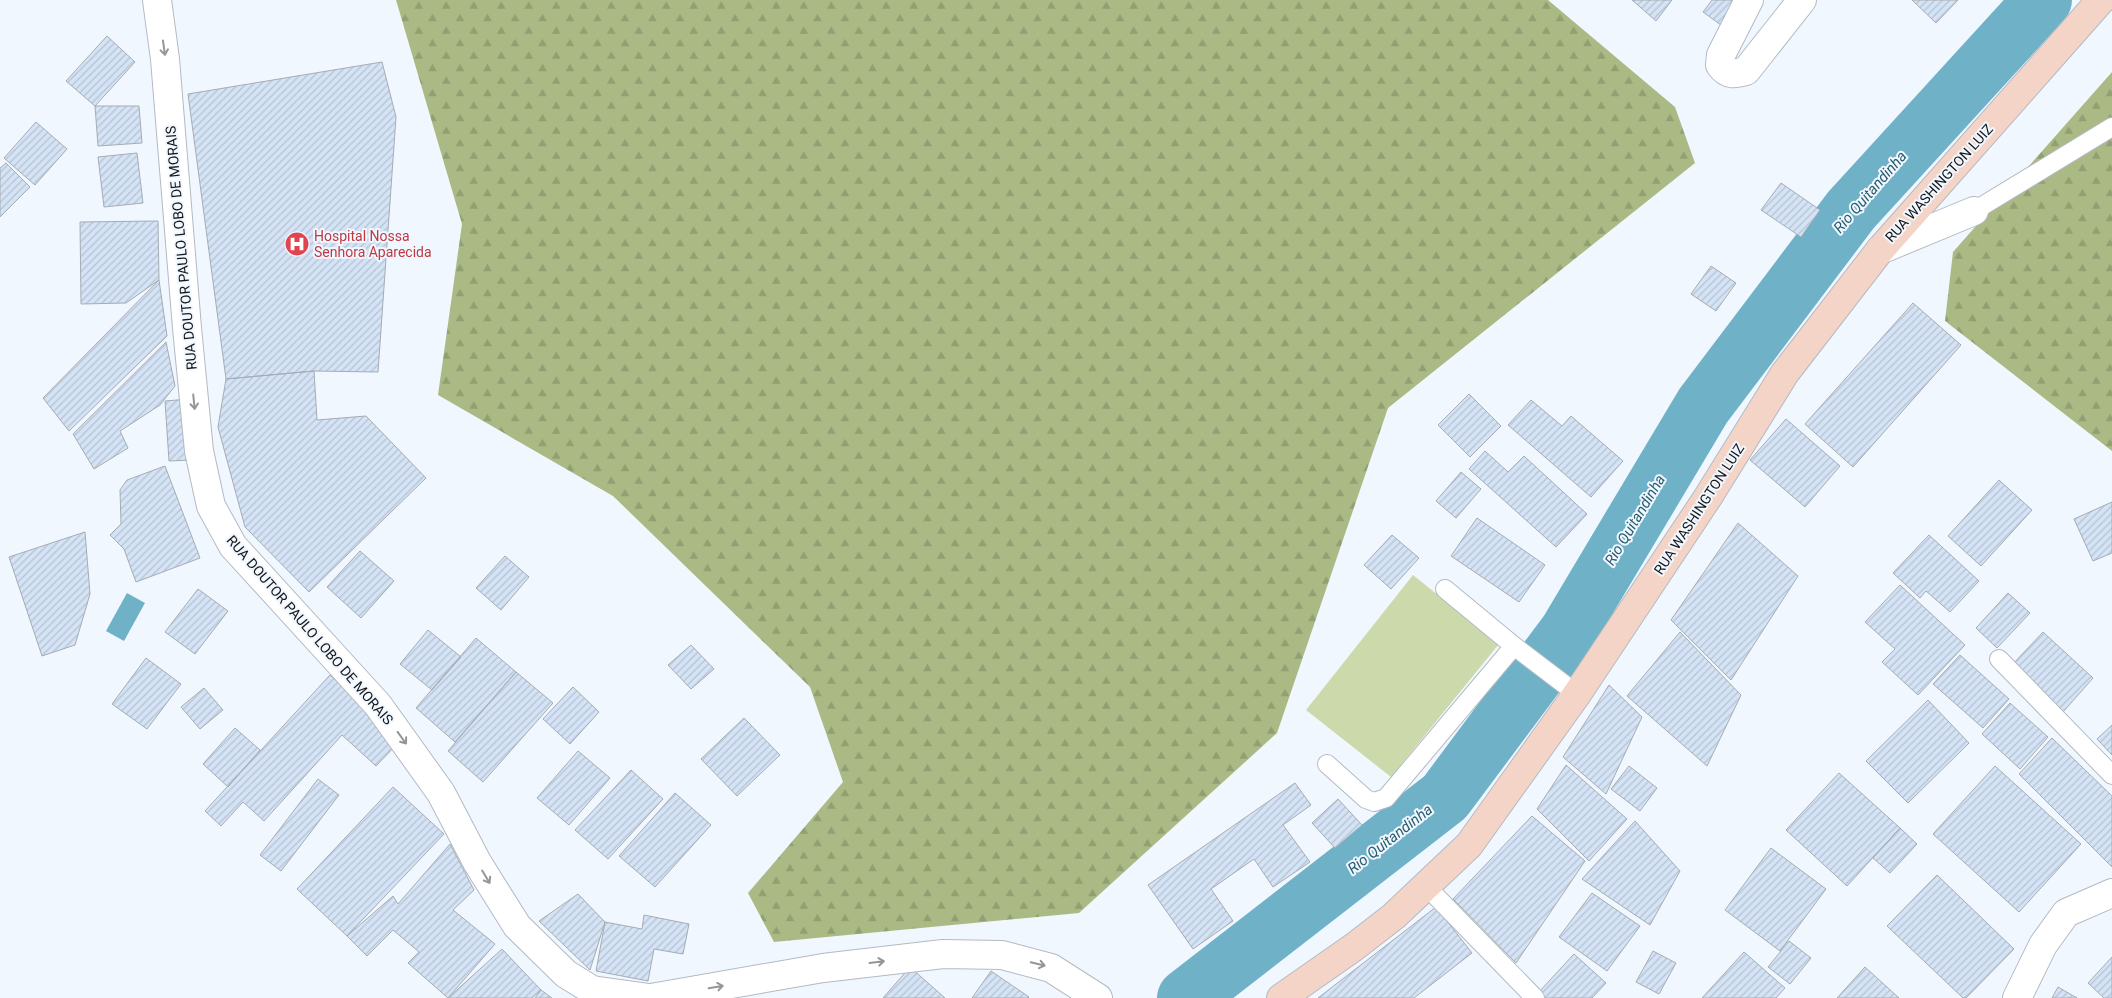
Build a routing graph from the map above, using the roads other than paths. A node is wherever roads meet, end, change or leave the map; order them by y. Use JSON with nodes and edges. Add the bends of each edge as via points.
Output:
{"nodes":[{"id":1,"x":157,"y":0,"type":"edge"},
{"id":2,"x":1749,"y":0,"type":"edge"},
{"id":3,"x":1802,"y":0,"type":"edge"},
{"id":4,"x":2101,"y":0,"type":"edge"},
{"id":5,"x":2112,"y":127,"type":"edge"},
{"id":6,"x":1974,"y":211,"type":"joint"},
{"id":7,"x":1880,"y":250,"type":"junction"},
{"id":8,"x":1444,"y":589,"type":"dead end"},
{"id":9,"x":1514,"y":646,"type":"junction"},
{"id":10,"x":1999,"y":659,"type":"dead end"},
{"id":11,"x":1577,"y":694,"type":"junction"},
{"id":12,"x":1327,"y":764,"type":"dead end"},
{"id":13,"x":2112,"y":775,"type":"edge"},
{"id":14,"x":1426,"y":886,"type":"junction"},
{"id":15,"x":2112,"y":893,"type":"edge"},
{"id":16,"x":650,"y":998,"type":"edge"},
{"id":17,"x":1098,"y":998,"type":"edge"},
{"id":18,"x":1281,"y":998,"type":"edge"},
{"id":19,"x":1535,"y":998,"type":"edge"},
{"id":20,"x":2017,"y":998,"type":"edge"}],
"edges":[{"from":1,"to":16,"type":"street","name":"RUA DOUTOR PAULO LOBO DE MORAIS","one_way":true,"via":[[165,59],[186,328],[199,451],[210,506],[233,546],[378,705],[441,793],[477,862],[517,926],[566,974],[592,990]]},
{"from":2,"to":3,"type":"street","via":[[1721,55],[1720,65],[1733,74],[1746,71]]},
{"from":4,"to":7,"type":"main road","name":"RUA WASHINGTON LUIZ"},
{"from":5,"to":6,"type":"lane"},
{"from":6,"to":7,"type":"street"},
{"from":7,"to":11,"type":"main road","name":"RUA WASHINGTON LUIZ","via":[[1785,373],[1708,497]]},
{"from":8,"to":9,"type":"lane"},
{"from":9,"to":11,"type":"lane"},
{"from":9,"to":12,"type":"lane","via":[[1386,798],[1374,802],[1366,799]]},
{"from":10,"to":13,"type":"lane"},
{"from":11,"to":14,"type":"main road","name":"RUA WASHINGTON LUIZ","via":[[1469,845]]},
{"from":14,"to":18,"type":"main road","name":"RUA WASHINGTON LUIZ","via":[[1354,947]]},
{"from":14,"to":19,"type":"lane"},
{"from":15,"to":20,"type":"street","via":[[2066,913],[2043,945]]},
{"from":16,"to":17,"type":"street","name":"RUA DOUTOR PAULO LOBO DE MORAIS","one_way":true,"via":[[823,968],[943,954],[1002,956],[1051,968]]}]}
